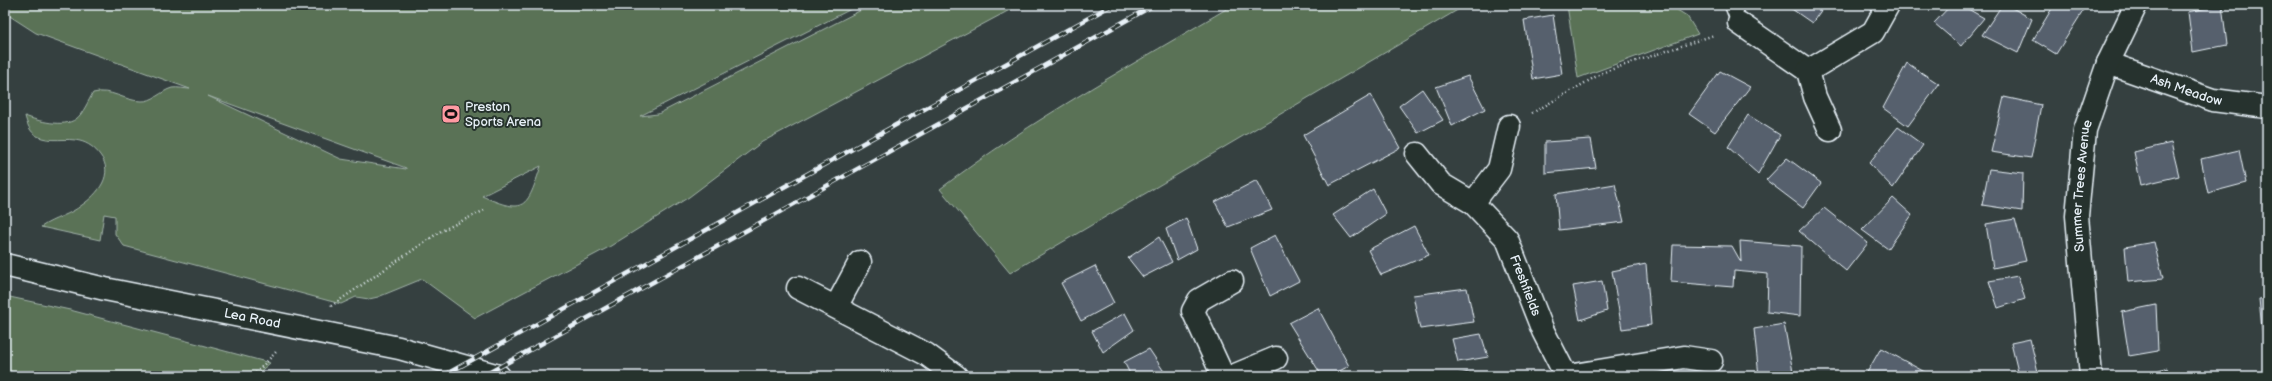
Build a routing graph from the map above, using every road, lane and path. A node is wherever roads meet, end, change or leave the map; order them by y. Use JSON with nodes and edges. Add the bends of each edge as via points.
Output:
{"nodes":[{"id":1,"x":1888,"y":5,"type":"edge"},
{"id":2,"x":2136,"y":5,"type":"edge"},
{"id":3,"x":1736,"y":14,"type":"edge"},
{"id":4,"x":2108,"y":63,"type":"junction"},
{"id":5,"x":1808,"y":71,"type":"junction"},
{"id":6,"x":2267,"y":107,"type":"edge"},
{"id":7,"x":1509,"y":126,"type":"joint"},
{"id":8,"x":1830,"y":130,"type":"dead end"},
{"id":9,"x":1418,"y":154,"type":"dead end"},
{"id":10,"x":1473,"y":203,"type":"junction"},
{"id":11,"x":485,"y":210,"type":"dead end"},
{"id":12,"x":860,"y":262,"type":"dead end"},
{"id":13,"x":5,"y":265,"type":"edge"},
{"id":14,"x":1232,"y":281,"type":"dead end"},
{"id":15,"x":798,"y":288,"type":"dead end"},
{"id":16,"x":836,"y":307,"type":"junction"},
{"id":17,"x":298,"y":329,"type":"junction"},
{"id":18,"x":1276,"y":358,"type":"dead end"},
{"id":19,"x":1710,"y":361,"type":"dead end"},
{"id":20,"x":1654,"y":369,"type":"edge"},
{"id":21,"x":499,"y":376,"type":"edge"},
{"id":22,"x":956,"y":376,"type":"edge"},
{"id":23,"x":1223,"y":376,"type":"edge"},
{"id":24,"x":1233,"y":376,"type":"edge"},
{"id":25,"x":1567,"y":376,"type":"edge"},
{"id":26,"x":2091,"y":376,"type":"edge"}],
"edges":[{"from":1,"to":5,"type":"street","via":[[1873,32]]},
{"from":2,"to":4,"type":"street","name":"Summer Trees Avenue"},
{"from":3,"to":5,"type":"street"},
{"from":3,"to":7,"type":"path","via":[[1705,39],[1604,72]]},
{"from":4,"to":6,"type":"street","name":"Ash Meadow","via":[[2213,100]]},
{"from":4,"to":26,"type":"street","name":"Summer Trees Avenue","via":[[2085,130],[2077,216]]},
{"from":5,"to":8,"type":"street","via":[[1815,97]]},
{"from":7,"to":10,"type":"street","via":[[1499,169]]},
{"from":9,"to":10,"type":"street","name":"Freshfields","via":[[1442,184]]},
{"from":10,"to":25,"type":"street","name":"Freshfields","via":[[1507,239],[1543,331]]},
{"from":11,"to":17,"type":"path","via":[[441,231]]},
{"from":12,"to":16,"type":"street"},
{"from":13,"to":17,"type":"street","name":"Lea Road","via":[[105,289]]},
{"from":14,"to":23,"type":"street","via":[[1199,300],[1193,311]]},
{"from":15,"to":16,"type":"street"},
{"from":16,"to":22,"type":"street","via":[[926,354]]},
{"from":17,"to":21,"type":"street","name":"Lea Road","via":[[398,348]]},
{"from":18,"to":24,"type":"street"},
{"from":19,"to":20,"type":"street","name":"Freshfields","via":[[1684,357]]},
{"from":20,"to":25,"type":"street","name":"Freshfields"}]}
